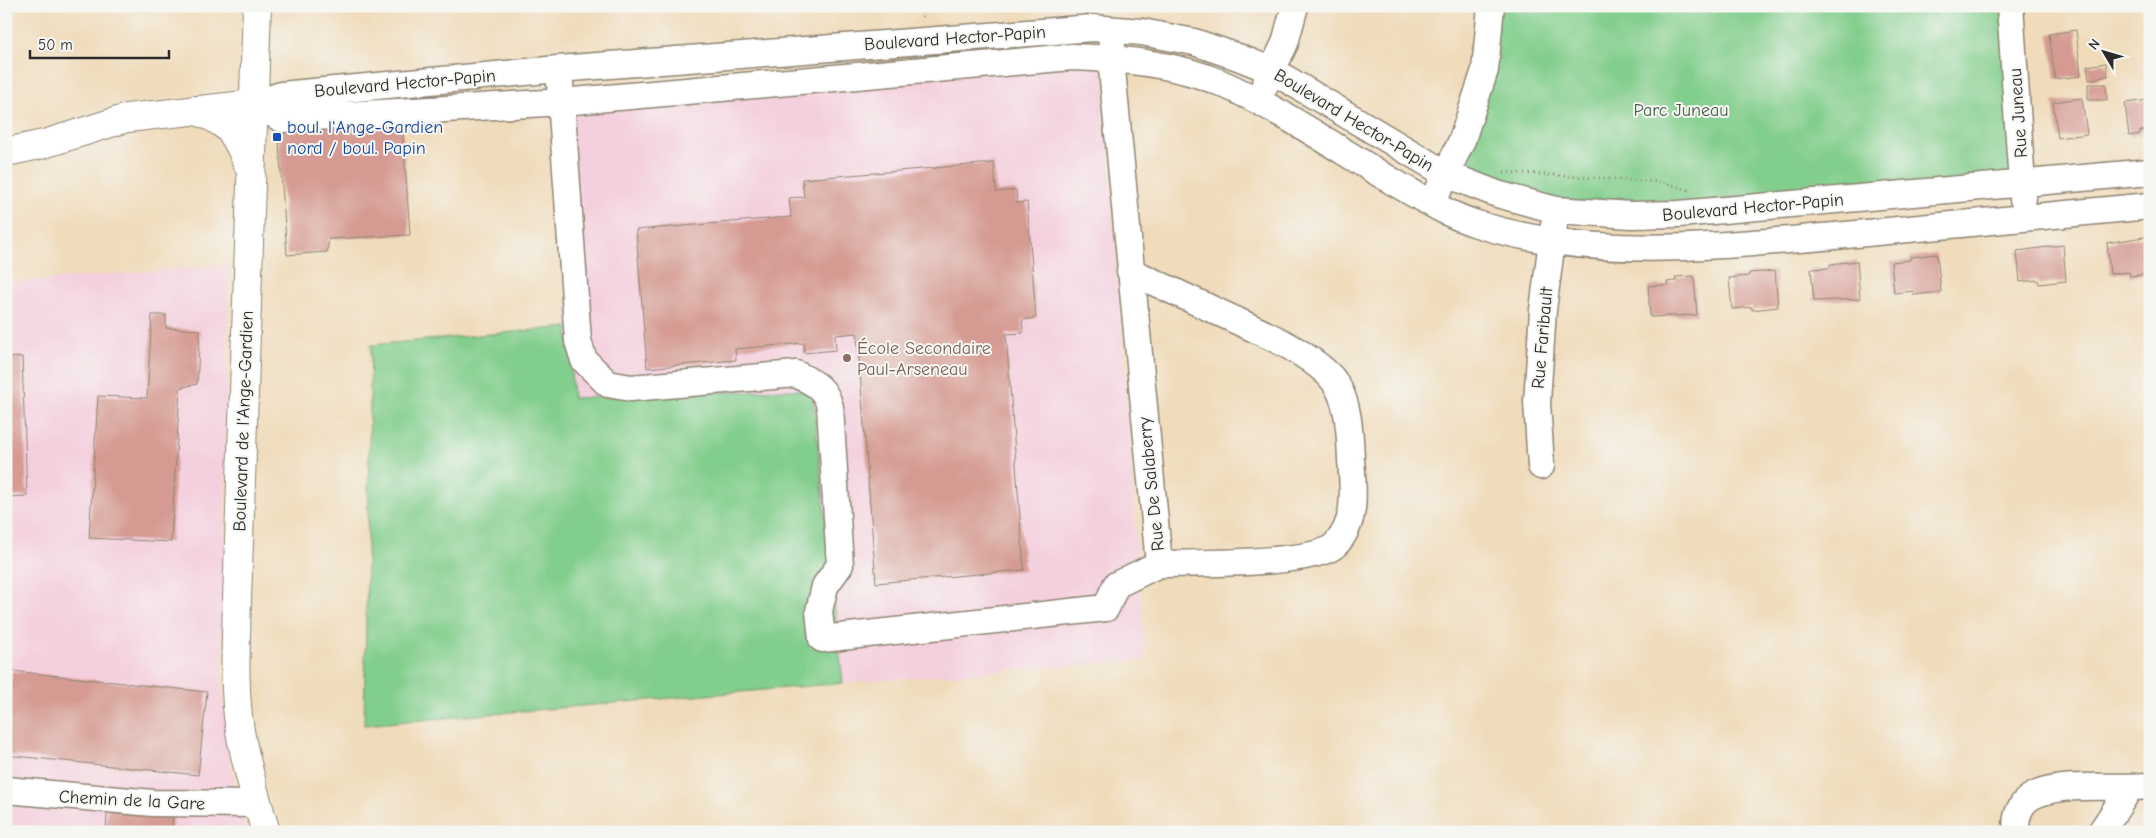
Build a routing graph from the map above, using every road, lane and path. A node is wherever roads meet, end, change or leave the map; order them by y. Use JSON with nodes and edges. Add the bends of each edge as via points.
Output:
{"nodes":[{"id":1,"x":257,"y":6,"type":"edge"},
{"id":2,"x":1295,"y":6,"type":"edge"},
{"id":3,"x":1491,"y":6,"type":"edge"},
{"id":4,"x":2010,"y":6,"type":"edge"},
{"id":5,"x":1113,"y":28,"type":"junction"},
{"id":6,"x":255,"y":55,"type":"junction"},
{"id":7,"x":1111,"y":59,"type":"junction"},
{"id":8,"x":558,"y":69,"type":"junction"},
{"id":9,"x":1273,"y":72,"type":"junction"},
{"id":10,"x":1257,"y":100,"type":"junction"},
{"id":11,"x":562,"y":102,"type":"junction"},
{"id":12,"x":254,"y":104,"type":"junction"},
{"id":13,"x":192,"y":110,"type":"junction"},
{"id":14,"x":6,"y":152,"type":"edge"},
{"id":15,"x":1496,"y":171,"type":"dead end"},
{"id":16,"x":251,"y":172,"type":"junction"},
{"id":17,"x":2150,"y":172,"type":"edge"},
{"id":18,"x":1446,"y":174,"type":"junction"},
{"id":19,"x":2023,"y":182,"type":"junction"},
{"id":20,"x":1690,"y":191,"type":"dead end"},
{"id":21,"x":1432,"y":205,"type":"junction"},
{"id":22,"x":2150,"y":206,"type":"edge"},
{"id":23,"x":1556,"y":210,"type":"junction"},
{"id":24,"x":2024,"y":220,"type":"junction"},
{"id":25,"x":1551,"y":242,"type":"junction"},
{"id":26,"x":1130,"y":271,"type":"junction"},
{"id":27,"x":1541,"y":466,"type":"dead end"},
{"id":28,"x":1160,"y":564,"type":"junction"},
{"id":29,"x":2140,"y":787,"type":"edge"},
{"id":30,"x":6,"y":790,"type":"edge"},
{"id":31,"x":258,"y":804,"type":"junction"},
{"id":32,"x":266,"y":832,"type":"edge"},
{"id":33,"x":2017,"y":832,"type":"edge"},
{"id":34,"x":2101,"y":832,"type":"edge"}],
"edges":[{"from":1,"to":6,"type":"main road","name":"Boulevard de l'Ange-Gardien"},
{"from":2,"to":9,"type":"street"},
{"from":3,"to":18,"type":"street","via":[[1485,70],[1462,140]]},
{"from":4,"to":19,"type":"street","name":"Rue Juneau"},
{"from":5,"to":7,"type":"street","name":"Rue De Salaberry"},
{"from":5,"to":8,"type":"street","name":"Boulevard Hector-Papin"},
{"from":5,"to":9,"type":"street","name":"Boulevard Hector-Papin","via":[[1194,42]]},
{"from":6,"to":12,"type":"main road","name":"Boulevard de l'Ange-Gardien"},
{"from":6,"to":13,"type":"main road","via":[[236,85]]},
{"from":7,"to":10,"type":"street","name":"Boulevard Hector-Papin","via":[[1178,69],[1218,82]]},
{"from":7,"to":11,"type":"street","name":"Boulevard Hector-Papin","via":[[1062,58]]},
{"from":7,"to":26,"type":"street","name":"Rue De Salaberry"},
{"from":8,"to":11,"type":"street"},
{"from":8,"to":12,"type":"street","name":"Boulevard Hector-Papin","via":[[281,95]]},
{"from":9,"to":10,"type":"street"},
{"from":9,"to":18,"type":"street","name":"Boulevard Hector-Papin"},
{"from":10,"to":21,"type":"street","name":"Boulevard Hector-Papin"},
{"from":11,"to":12,"type":"street","name":"Boulevard Hector-Papin","via":[[282,119]]},
{"from":11,"to":28,"type":"street","via":[[578,341],[584,360],[595,373],[608,384],[631,388],[796,374],[827,394],[840,564],[825,586],[820,611],[822,639],[1106,608],[1116,585]]},
{"from":12,"to":13,"type":"main road","name":"Boulevard Hector-Papin"},
{"from":12,"to":16,"type":"main road","name":"Boulevard de l'Ange-Gardien"},
{"from":13,"to":14,"type":"main road","name":"Boulevard Hector-Papin","via":[[127,118],[44,144]]},
{"from":13,"to":16,"type":"main road","via":[[212,116],[230,130],[239,142]]},
{"from":15,"to":20,"type":"path","via":[[1661,182]]},
{"from":16,"to":31,"type":"main road","name":"Boulevard de l'Ange-Gardien","via":[[236,675],[240,730]]},
{"from":17,"to":19,"type":"street","name":"Boulevard Hector-Papin"},
{"from":18,"to":21,"type":"street"},
{"from":18,"to":23,"type":"street","name":"Boulevard Hector-Papin","via":[[1497,194]]},
{"from":19,"to":23,"type":"street","name":"Boulevard Hector-Papin","via":[[1679,214],[1632,215]]},
{"from":19,"to":24,"type":"street","name":"Rue Juneau"},
{"from":21,"to":25,"type":"street","name":"Boulevard Hector-Papin","via":[[1479,224]]},
{"from":22,"to":24,"type":"street","name":"Boulevard Hector-Papin"},
{"from":23,"to":25,"type":"street","name":"Rue Faribault"},
{"from":24,"to":25,"type":"street","name":"Boulevard Hector-Papin","via":[[1709,246],[1641,249]]},
{"from":25,"to":27,"type":"street","name":"Rue Faribault","via":[[1537,402]]},
{"from":26,"to":28,"type":"street","name":"Rue De Salaberry"},
{"from":26,"to":28,"type":"street","name":"Rue De Salaberry","via":[[1261,332],[1308,358],[1329,374],[1340,390],[1350,442],[1354,505],[1348,525],[1334,546],[1306,558]]},
{"from":29,"to":33,"type":"street","via":[[2069,788],[2036,794],[2023,804],[2015,818]]},
{"from":29,"to":34,"type":"street"},
{"from":30,"to":31,"type":"street","name":"Chemin de la Gare","via":[[154,803]]},
{"from":31,"to":32,"type":"main road","name":"Boulevard de l'Ange-Gardien"}]}
